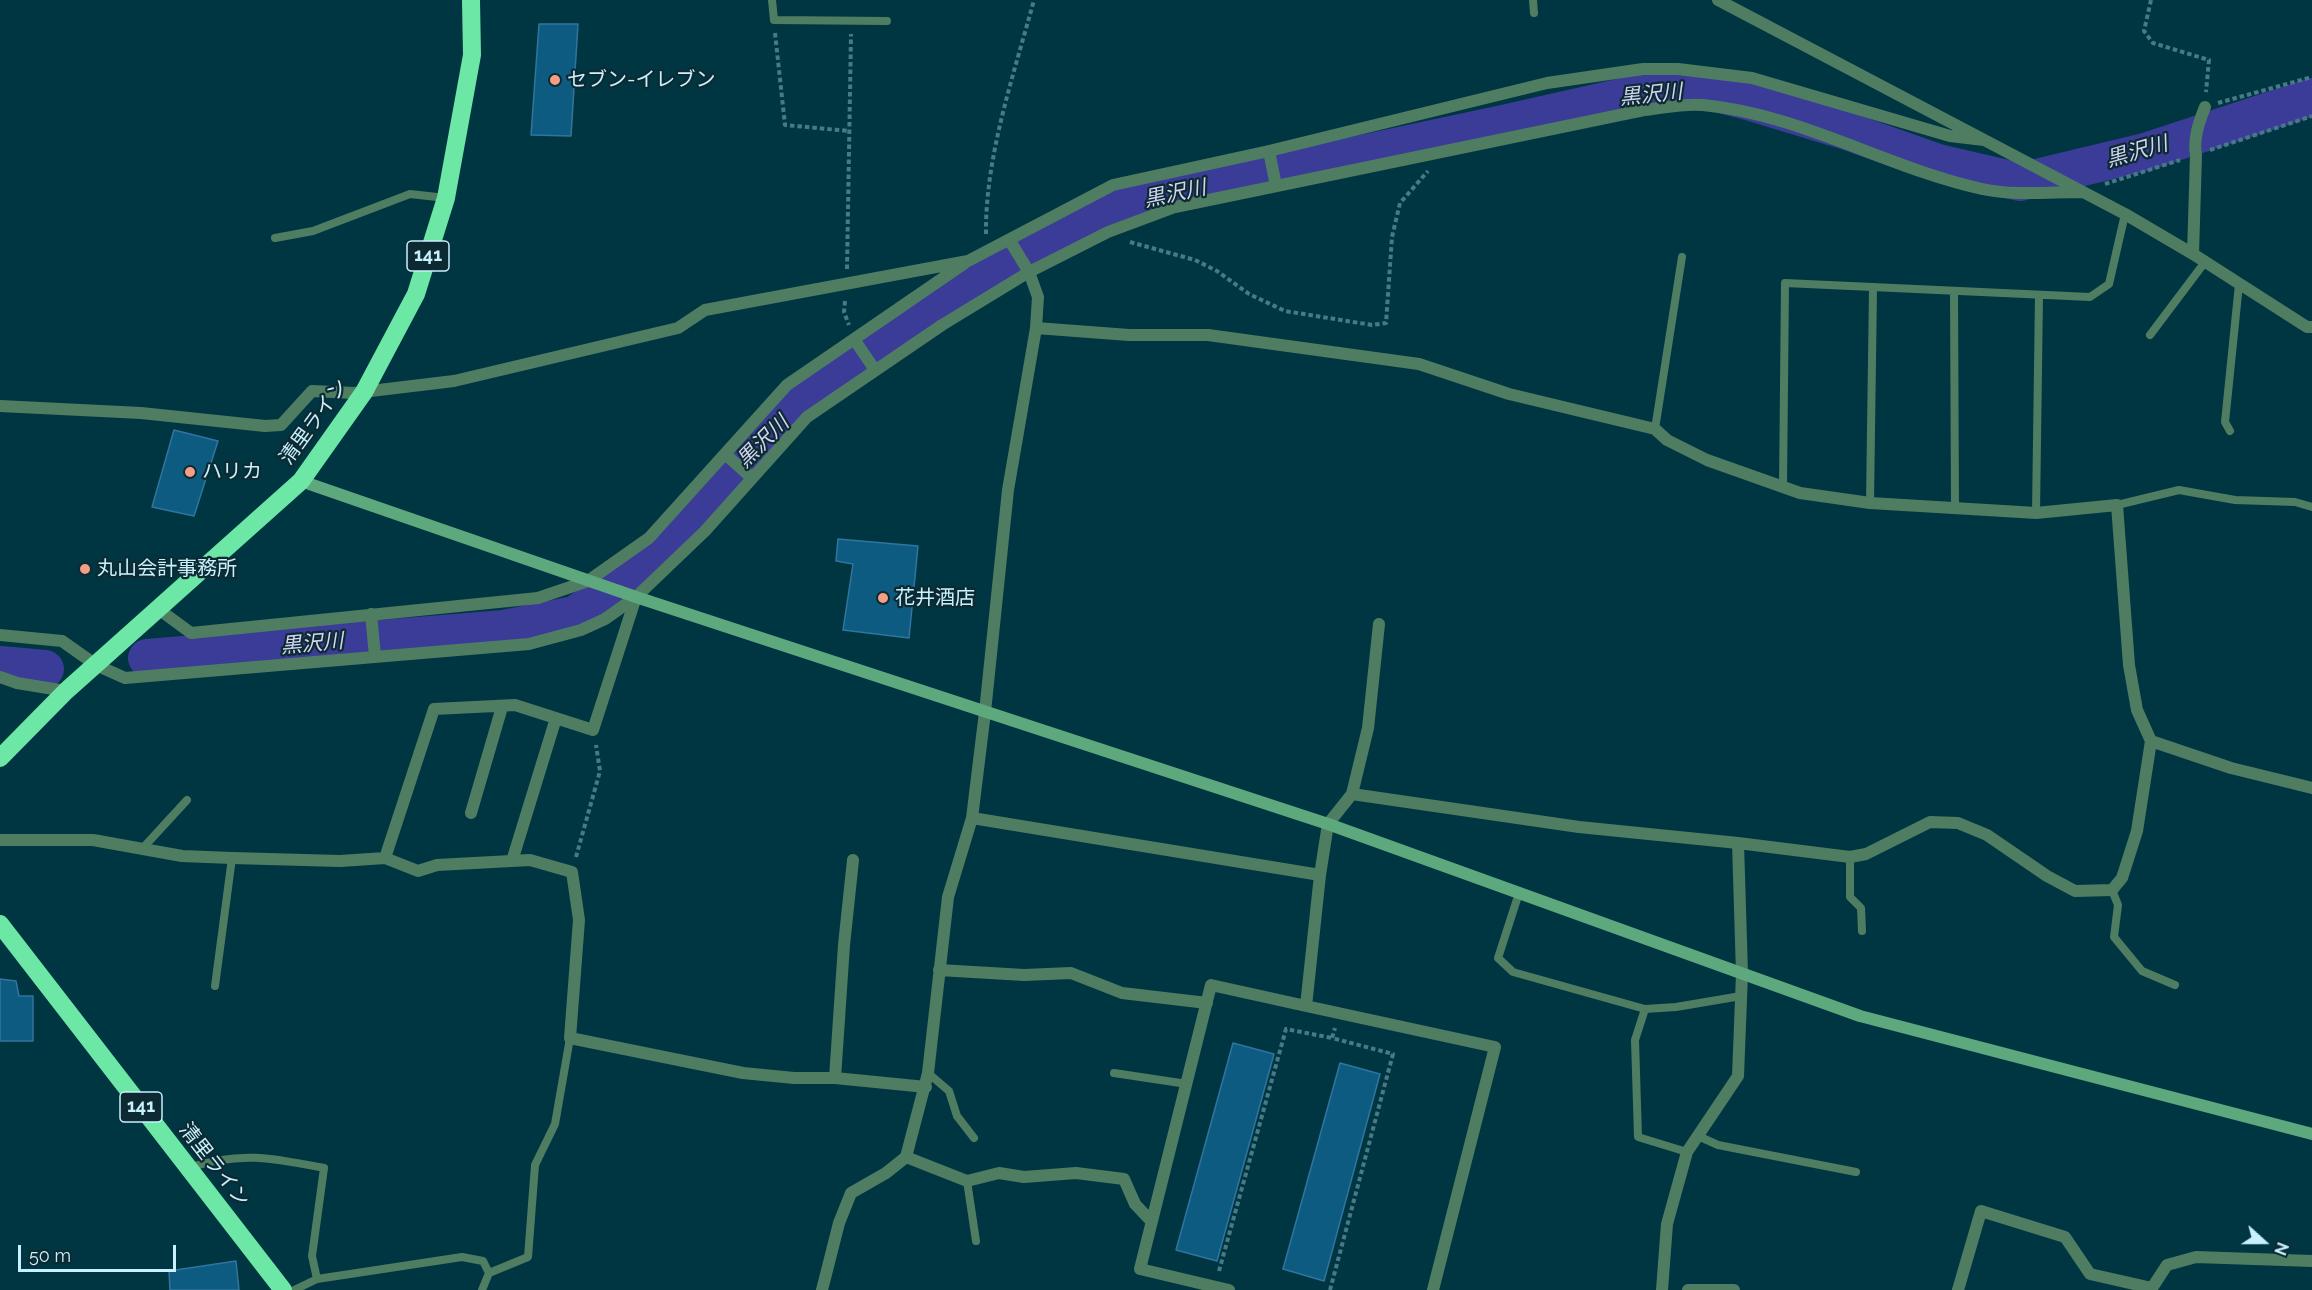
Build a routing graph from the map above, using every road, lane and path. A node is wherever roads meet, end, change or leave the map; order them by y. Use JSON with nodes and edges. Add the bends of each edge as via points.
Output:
{"nodes":[{"id":1,"x":471,"y":0,"type":"edge"},
{"id":2,"x":772,"y":0,"type":"edge"},
{"id":3,"x":1034,"y":0,"type":"edge"},
{"id":4,"x":1533,"y":0,"type":"edge"},
{"id":5,"x":1718,"y":0,"type":"edge"},
{"id":6,"x":2151,"y":0,"type":"edge"},
{"id":7,"x":1534,"y":13,"type":"dead end"},
{"id":8,"x":774,"y":20,"type":"junction"},
{"id":9,"x":852,"y":21,"type":"junction"},
{"id":10,"x":887,"y":21,"type":"dead end"},
{"id":11,"x":2312,"y":77,"type":"edge"},
{"id":12,"x":2205,"y":107,"type":"junction"},
{"id":13,"x":849,"y":131,"type":"junction"},
{"id":14,"x":1984,"y":140,"type":"junction"},
{"id":15,"x":1446,"y":151,"type":"junction"},
{"id":16,"x":1270,"y":155,"type":"junction"},
{"id":17,"x":1276,"y":183,"type":"junction"},
{"id":18,"x":2077,"y":189,"type":"junction"},
{"id":19,"x":447,"y":198,"type":"junction"},
{"id":20,"x":2125,"y":214,"type":"junction"},
{"id":21,"x":1108,"y":232,"type":"junction"},
{"id":22,"x":275,"y":238,"type":"dead end"},
{"id":23,"x":1011,"y":244,"type":"junction"},
{"id":24,"x":986,"y":252,"type":"junction"},
{"id":25,"x":2193,"y":254,"type":"junction"},
{"id":26,"x":1682,"y":257,"type":"dead end"},
{"id":27,"x":968,"y":261,"type":"junction"},
{"id":28,"x":2205,"y":262,"type":"junction"},
{"id":29,"x":1027,"y":268,"type":"junction"},
{"id":30,"x":846,"y":282,"type":"junction"},
{"id":31,"x":2239,"y":284,"type":"junction"},
{"id":32,"x":1873,"y":287,"type":"junction"},
{"id":33,"x":1954,"y":291,"type":"junction"},
{"id":34,"x":2039,"y":295,"type":"junction"},
{"id":35,"x":2312,"y":327,"type":"edge"},
{"id":36,"x":1036,"y":328,"type":"junction"},
{"id":37,"x":2150,"y":335,"type":"dead end"},
{"id":38,"x":854,"y":339,"type":"junction"},
{"id":39,"x":875,"y":370,"type":"junction"},
{"id":40,"x":364,"y":392,"type":"junction"},
{"id":41,"x":0,"y":406,"type":"edge"},
{"id":42,"x":1655,"y":429,"type":"junction"},
{"id":43,"x":2230,"y":431,"type":"dead end"},
{"id":44,"x":728,"y":456,"type":"junction"},
{"id":45,"x":750,"y":476,"type":"junction"},
{"id":46,"x":301,"y":481,"type":"junction"},
{"id":47,"x":1783,"y":487,"type":"junction"},
{"id":48,"x":1870,"y":503,"type":"junction"},
{"id":49,"x":2117,"y":505,"type":"junction"},
{"id":50,"x":2312,"y":507,"type":"edge"},
{"id":51,"x":1955,"y":508,"type":"junction"},
{"id":52,"x":2036,"y":513,"type":"junction"},
{"id":53,"x":588,"y":580,"type":"junction"},
{"id":54,"x":636,"y":597,"type":"junction"},
{"id":55,"x":157,"y":608,"type":"junction"},
{"id":56,"x":372,"y":619,"type":"junction"},
{"id":57,"x":1379,"y":624,"type":"dead end"},
{"id":58,"x":0,"y":635,"type":"edge"},
{"id":59,"x":375,"y":651,"type":"junction"},
{"id":60,"x":96,"y":665,"type":"junction"},
{"id":61,"x":0,"y":677,"type":"edge"},
{"id":62,"x":66,"y":692,"type":"junction"},
{"id":63,"x":502,"y":707,"type":"junction"},
{"id":64,"x":985,"y":712,"type":"junction"},
{"id":65,"x":556,"y":718,"type":"junction"},
{"id":66,"x":593,"y":730,"type":"junction"},
{"id":67,"x":2151,"y":741,"type":"junction"},
{"id":68,"x":0,"y":758,"type":"edge"},
{"id":69,"x":2312,"y":789,"type":"edge"},
{"id":70,"x":1352,"y":794,"type":"junction"},
{"id":71,"x":187,"y":800,"type":"dead end"},
{"id":72,"x":471,"y":813,"type":"dead end"},
{"id":73,"x":972,"y":818,"type":"junction"},
{"id":74,"x":1328,"y":824,"type":"junction"},
{"id":75,"x":0,"y":840,"type":"edge"},
{"id":76,"x":1738,"y":843,"type":"junction"},
{"id":77,"x":142,"y":849,"type":"junction"},
{"id":78,"x":1850,"y":857,"type":"junction"},
{"id":79,"x":232,"y":858,"type":"junction"},
{"id":80,"x":385,"y":858,"type":"junction"},
{"id":81,"x":853,"y":860,"type":"dead end"},
{"id":82,"x":512,"y":861,"type":"junction"},
{"id":83,"x":572,"y":872,"type":"junction"},
{"id":84,"x":1320,"y":875,"type":"junction"},
{"id":85,"x":2112,"y":891,"type":"junction"},
{"id":86,"x":1519,"y":893,"type":"junction"},
{"id":87,"x":0,"y":924,"type":"edge"},
{"id":88,"x":1862,"y":931,"type":"dead end"},
{"id":89,"x":939,"y":970,"type":"junction"},
{"id":90,"x":1742,"y":974,"type":"junction"},
{"id":91,"x":2175,"y":985,"type":"dead end"},
{"id":92,"x":215,"y":986,"type":"dead end"},
{"id":93,"x":1741,"y":996,"type":"junction"},
{"id":94,"x":1207,"y":1003,"type":"junction"},
{"id":95,"x":1306,"y":1006,"type":"junction"},
{"id":96,"x":1645,"y":1009,"type":"junction"},
{"id":97,"x":1340,"y":1013,"type":"junction"},
{"id":98,"x":570,"y":1038,"type":"junction"},
{"id":99,"x":1332,"y":1038,"type":"junction"},
{"id":100,"x":928,"y":1073,"type":"junction"},
{"id":101,"x":1114,"y":1073,"type":"dead end"},
{"id":102,"x":835,"y":1077,"type":"junction"},
{"id":103,"x":1187,"y":1084,"type":"junction"},
{"id":104,"x":926,"y":1087,"type":"junction"},
{"id":105,"x":2312,"y":1134,"type":"edge"},
{"id":106,"x":1698,"y":1136,"type":"junction"},
{"id":107,"x":974,"y":1138,"type":"dead end"},
{"id":108,"x":1687,"y":1152,"type":"junction"},
{"id":109,"x":906,"y":1157,"type":"junction"},
{"id":110,"x":188,"y":1168,"type":"junction"},
{"id":111,"x":1856,"y":1172,"type":"dead end"},
{"id":112,"x":967,"y":1181,"type":"junction"},
{"id":113,"x":1151,"y":1221,"type":"junction"},
{"id":114,"x":976,"y":1241,"type":"dead end"},
{"id":115,"x":2312,"y":1261,"type":"edge"},
{"id":116,"x":489,"y":1273,"type":"junction"},
{"id":117,"x":317,"y":1279,"type":"junction"},
{"id":118,"x":1215,"y":1287,"type":"junction"},
{"id":119,"x":283,"y":1290,"type":"edge"},
{"id":120,"x":294,"y":1290,"type":"edge"},
{"id":121,"x":482,"y":1290,"type":"edge"},
{"id":122,"x":822,"y":1290,"type":"edge"},
{"id":123,"x":1229,"y":1290,"type":"edge"},
{"id":124,"x":1330,"y":1290,"type":"edge"},
{"id":125,"x":1433,"y":1290,"type":"edge"},
{"id":126,"x":1662,"y":1290,"type":"edge"},
{"id":127,"x":1688,"y":1290,"type":"edge"},
{"id":128,"x":1734,"y":1290,"type":"edge"},
{"id":129,"x":1958,"y":1290,"type":"edge"}],
"edges":[{"from":1,"to":19,"type":"highway","name":"清里ライン","number":"141","via":[[472,55]]},
{"from":2,"to":8,"type":"lane"},
{"from":3,"to":24,"type":"path","via":[[996,148],[986,216]]},
{"from":4,"to":7,"type":"lane"},
{"from":5,"to":14,"type":"street"},
{"from":6,"to":12,"type":"path","via":[[2144,31],[2153,43],[2210,60]]},
{"from":8,"to":9,"type":"lane"},
{"from":8,"to":13,"type":"path","via":[[785,125]]},
{"from":9,"to":10,"type":"lane"},
{"from":9,"to":13,"type":"path"},
{"from":11,"to":12,"type":"path"},
{"from":12,"to":25,"type":"street","via":[[2195,146]]},
{"from":13,"to":30,"type":"path"},
{"from":14,"to":16,"type":"street","via":[[1950,136],[1752,78],[1655,69],[1547,83]]},
{"from":14,"to":18,"type":"street"},
{"from":15,"to":17,"type":"street"},
{"from":15,"to":18,"type":"street","via":[[1644,110],[1701,105],[1756,113],[1983,189],[2028,193]]},
{"from":15,"to":21,"type":"path","via":[[1400,203],[1392,237],[1386,322],[1372,325],[1285,311],[1249,294],[1196,260]]},
{"from":16,"to":17,"type":"street"},
{"from":16,"to":23,"type":"street","via":[[1113,186]]},
{"from":17,"to":21,"type":"street","via":[[1174,207]]},
{"from":18,"to":20,"type":"street"},
{"from":19,"to":22,"type":"lane","via":[[410,194],[313,231]]},
{"from":19,"to":40,"type":"highway","name":"清里ライン","number":"141","via":[[416,294]]},
{"from":20,"to":25,"type":"street"},
{"from":20,"to":34,"type":"lane","via":[[2109,284],[2090,297]]},
{"from":21,"to":29,"type":"street"},
{"from":23,"to":24,"type":"street"},
{"from":23,"to":29,"type":"street"},
{"from":24,"to":27,"type":"street"},
{"from":25,"to":28,"type":"street"},
{"from":26,"to":42,"type":"lane"},
{"from":27,"to":30,"type":"street"},
{"from":27,"to":38,"type":"street"},
{"from":28,"to":31,"type":"street"},
{"from":28,"to":37,"type":"lane"},
{"from":29,"to":36,"type":"street","via":[[1038,297]]},
{"from":29,"to":39,"type":"street"},
{"from":30,"to":38,"type":"path","via":[[844,312]]},
{"from":30,"to":40,"type":"street","via":[[705,310],[678,328],[454,381]]},
{"from":31,"to":35,"type":"street"},
{"from":31,"to":43,"type":"lane","via":[[2225,422]]},
{"from":32,"to":33,"type":"lane"},
{"from":32,"to":47,"type":"lane","via":[[1785,283]]},
{"from":32,"to":48,"type":"lane"},
{"from":33,"to":34,"type":"lane"},
{"from":33,"to":51,"type":"lane"},
{"from":34,"to":52,"type":"lane"},
{"from":36,"to":42,"type":"street","via":[[1129,335],[1209,335],[1419,364],[1509,394]]},
{"from":36,"to":64,"type":"street","via":[[1008,490]]},
{"from":38,"to":39,"type":"street"},
{"from":38,"to":44,"type":"street","via":[[787,385]]},
{"from":39,"to":45,"type":"street","via":[[807,417]]},
{"from":40,"to":41,"type":"street","via":[[312,391],[281,425],[265,426],[141,412]]},
{"from":40,"to":46,"type":"highway","name":"清里ライン","number":"141"},
{"from":42,"to":47,"type":"street","via":[[1667,440],[1707,460]]},
{"from":44,"to":45,"type":"street"},
{"from":44,"to":53,"type":"street","via":[[649,538]]},
{"from":45,"to":54,"type":"street","via":[[705,531]]},
{"from":46,"to":53,"type":"street"},
{"from":46,"to":55,"type":"highway","name":"清里ライン","number":"141"},
{"from":47,"to":48,"type":"street"},
{"from":48,"to":51,"type":"street"},
{"from":49,"to":50,"type":"lane","via":[[2178,490]]},
{"from":49,"to":52,"type":"street"},
{"from":49,"to":67,"type":"street","via":[[2129,665],[2137,710]]},
{"from":51,"to":52,"type":"street"},
{"from":53,"to":54,"type":"street"},
{"from":53,"to":56,"type":"street","via":[[538,598]]},
{"from":54,"to":59,"type":"street","via":[[581,630],[529,644]]},
{"from":54,"to":64,"type":"street"},
{"from":54,"to":66,"type":"street"},
{"from":55,"to":56,"type":"street","via":[[191,633]]},
{"from":55,"to":60,"type":"highway","name":"清里ライン","number":"141"},
{"from":56,"to":59,"type":"street"},
{"from":57,"to":70,"type":"street","via":[[1368,728]]},
{"from":58,"to":60,"type":"street","via":[[62,641]]},
{"from":59,"to":60,"type":"street","via":[[134,678]]},
{"from":60,"to":62,"type":"highway","name":"清里ライン","number":"141"},
{"from":61,"to":62,"type":"street"},
{"from":62,"to":68,"type":"highway","name":"清里ライン","number":"141"},
{"from":63,"to":65,"type":"street","via":[[515,705]]},
{"from":63,"to":72,"type":"street"},
{"from":63,"to":80,"type":"street","via":[[434,709]]},
{"from":64,"to":73,"type":"street"},
{"from":64,"to":74,"type":"street"},
{"from":65,"to":66,"type":"street"},
{"from":65,"to":82,"type":"street"},
{"from":66,"to":83,"type":"path","via":[[600,771]]},
{"from":67,"to":69,"type":"street","via":[[2231,768]]},
{"from":67,"to":85,"type":"street","via":[[2137,831],[2122,878]]},
{"from":70,"to":74,"type":"street"},
{"from":70,"to":76,"type":"street","via":[[1579,827]]},
{"from":71,"to":77,"type":"lane"},
{"from":73,"to":84,"type":"street"},
{"from":73,"to":89,"type":"street","via":[[948,897]]},
{"from":74,"to":84,"type":"street"},
{"from":74,"to":86,"type":"street"},
{"from":75,"to":77,"type":"street","via":[[93,840]]},
{"from":76,"to":78,"type":"street"},
{"from":76,"to":90,"type":"street"},
{"from":77,"to":79,"type":"street"},
{"from":78,"to":85,"type":"street","via":[[1866,855],[1930,822],[1958,823],[1987,835],[2075,891]]},
{"from":78,"to":88,"type":"lane","via":[[1850,897],[1861,908]]},
{"from":79,"to":80,"type":"street"},
{"from":79,"to":92,"type":"lane"},
{"from":80,"to":82,"type":"street","via":[[418,871],[437,865]]},
{"from":81,"to":102,"type":"street"},
{"from":82,"to":83,"type":"street","via":[[530,860]]},
{"from":83,"to":98,"type":"street","via":[[579,920]]},
{"from":84,"to":95,"type":"street"},
{"from":85,"to":91,"type":"lane","via":[[2118,905],[2114,937],[2142,971]]},
{"from":86,"to":90,"type":"street"},
{"from":86,"to":96,"type":"lane","via":[[1498,958],[1513,972]]},
{"from":87,"to":110,"type":"highway","name":"清里ライン","number":"141"},
{"from":89,"to":94,"type":"street","via":[[1024,975],[1071,973],[1122,993]]},
{"from":89,"to":100,"type":"street"},
{"from":90,"to":93,"type":"street"},
{"from":90,"to":105,"type":"street","via":[[1860,1016]]},
{"from":93,"to":96,"type":"lane"},
{"from":93,"to":106,"type":"street","via":[[1738,1076]]},
{"from":94,"to":95,"type":"street","via":[[1211,985]]},
{"from":94,"to":103,"type":"street"},
{"from":95,"to":97,"type":"street"},
{"from":96,"to":108,"type":"lane","via":[[1635,1040],[1638,1137]]},
{"from":97,"to":99,"type":"path"},
{"from":97,"to":125,"type":"street","via":[[1495,1047]]},
{"from":98,"to":102,"type":"street","via":[[743,1073]]},
{"from":98,"to":116,"type":"lane","via":[[555,1124],[535,1165],[528,1257]]},
{"from":99,"to":118,"type":"path","via":[[1286,1029]]},
{"from":99,"to":124,"type":"path","via":[[1394,1054]]},
{"from":100,"to":104,"type":"street"},
{"from":100,"to":107,"type":"lane","via":[[949,1091],[957,1116]]},
{"from":101,"to":103,"type":"lane"},
{"from":102,"to":104,"type":"street"},
{"from":103,"to":113,"type":"street"},
{"from":104,"to":109,"type":"street"},
{"from":106,"to":108,"type":"street"},
{"from":106,"to":111,"type":"lane","via":[[1718,1145]]},
{"from":108,"to":126,"type":"street","via":[[1667,1224]]},
{"from":109,"to":112,"type":"street"},
{"from":109,"to":122,"type":"street","via":[[851,1193]]},
{"from":110,"to":117,"type":"lane","via":[[231,1157],[261,1156],[324,1168],[312,1256]]},
{"from":110,"to":119,"type":"highway","name":"清里ライン","number":"141"},
{"from":112,"to":113,"type":"street","via":[[999,1173],[1024,1177],[1076,1173],[1124,1179],[1135,1204]]},
{"from":112,"to":114,"type":"lane"},
{"from":113,"to":118,"type":"street","via":[[1140,1269]]},
{"from":115,"to":129,"type":"street","via":[[2196,1257],[2168,1265],[2152,1288],[2090,1274],[2065,1237],[1982,1212]]},
{"from":116,"to":117,"type":"lane","via":[[483,1261],[462,1257]]},
{"from":116,"to":121,"type":"lane"},
{"from":117,"to":120,"type":"lane"},
{"from":118,"to":123,"type":"street"},
{"from":127,"to":128,"type":"street"}]}
